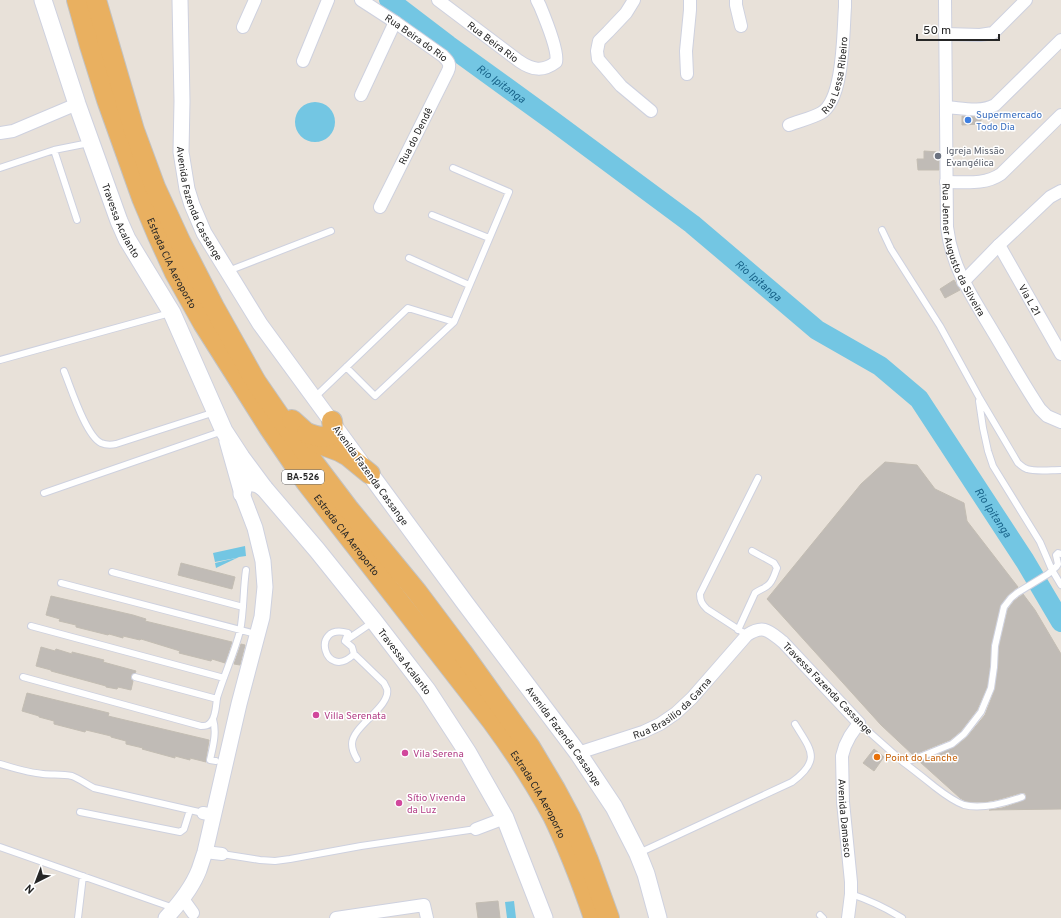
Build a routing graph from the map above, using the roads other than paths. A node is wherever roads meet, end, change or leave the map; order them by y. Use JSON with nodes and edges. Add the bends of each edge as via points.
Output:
{"nodes":[{"id":1,"x":43,"y":0,"type":"edge"},
{"id":2,"x":77,"y":0,"type":"edge"},
{"id":3,"x":96,"y":0,"type":"edge"},
{"id":4,"x":180,"y":0,"type":"edge"},
{"id":5,"x":255,"y":0,"type":"edge"},
{"id":6,"x":328,"y":0,"type":"edge"},
{"id":7,"x":361,"y":0,"type":"edge"},
{"id":8,"x":438,"y":0,"type":"edge"},
{"id":9,"x":537,"y":0,"type":"edge"},
{"id":10,"x":634,"y":0,"type":"edge"},
{"id":11,"x":690,"y":0,"type":"edge"},
{"id":12,"x":736,"y":0,"type":"edge"},
{"id":13,"x":845,"y":0,"type":"edge"},
{"id":14,"x":945,"y":0,"type":"edge"},
{"id":15,"x":1026,"y":0,"type":"edge"},
{"id":16,"x":395,"y":22,"type":"junction"},
{"id":17,"x":741,"y":26,"type":"dead end"},
{"id":18,"x":243,"y":27,"type":"dead end"},
{"id":19,"x":946,"y":34,"type":"junction"},
{"id":20,"x":1061,"y":40,"type":"edge"},
{"id":21,"x":303,"y":60,"type":"dead end"},
{"id":22,"x":450,"y":65,"type":"joint"},
{"id":23,"x":687,"y":74,"type":"dead end"},
{"id":24,"x":361,"y":95,"type":"dead end"},
{"id":25,"x":77,"y":104,"type":"junction"},
{"id":26,"x":946,"y":107,"type":"junction"},
{"id":27,"x":651,"y":111,"type":"dead end"},
{"id":28,"x":1061,"y":115,"type":"edge"},
{"id":29,"x":789,"y":125,"type":"dead end"},
{"id":30,"x":0,"y":133,"type":"edge"},
{"id":31,"x":91,"y":143,"type":"junction"},
{"id":32,"x":54,"y":150,"type":"junction"},
{"id":33,"x":0,"y":168,"type":"edge"},
{"id":34,"x":453,"y":168,"type":"dead end"},
{"id":35,"x":946,"y":182,"type":"junction"},
{"id":36,"x":1061,"y":191,"type":"edge"},
{"id":37,"x":380,"y":207,"type":"dead end"},
{"id":38,"x":432,"y":215,"type":"dead end"},
{"id":39,"x":77,"y":220,"type":"dead end"},
{"id":40,"x":882,"y":230,"type":"dead end"},
{"id":41,"x":331,"y":231,"type":"dead end"},
{"id":42,"x":489,"y":238,"type":"junction"},
{"id":43,"x":999,"y":246,"type":"junction"},
{"id":44,"x":409,"y":258,"type":"dead end"},
{"id":45,"x":228,"y":271,"type":"junction"},
{"id":46,"x":963,"y":282,"type":"junction"},
{"id":47,"x":469,"y":285,"type":"junction"},
{"id":48,"x":172,"y":313,"type":"junction"},
{"id":49,"x":454,"y":322,"type":"junction"},
{"id":50,"x":1061,"y":354,"type":"edge"},
{"id":51,"x":0,"y":360,"type":"edge"},
{"id":52,"x":346,"y":367,"type":"junction"},
{"id":53,"x":64,"y":371,"type":"dead end"},
{"id":54,"x":256,"y":382,"type":"junction"},
{"id":55,"x":979,"y":397,"type":"junction"},
{"id":56,"x":314,"y":398,"type":"junction"},
{"id":57,"x":216,"y":412,"type":"junction"},
{"id":58,"x":332,"y":421,"type":"junction"},
{"id":59,"x":1061,"y":422,"type":"edge"},
{"id":60,"x":224,"y":431,"type":"junction"},
{"id":61,"x":307,"y":433,"type":"junction"},
{"id":62,"x":1061,"y":470,"type":"edge"},
{"id":63,"x":370,"y":474,"type":"junction"},
{"id":64,"x":758,"y":478,"type":"dead end"},
{"id":65,"x":264,"y":488,"type":"junction"},
{"id":66,"x":44,"y":493,"type":"dead end"},
{"id":67,"x":242,"y":494,"type":"junction"},
{"id":68,"x":752,"y":551,"type":"dead end"},
{"id":69,"x":1061,"y":554,"type":"edge"},
{"id":70,"x":246,"y":570,"type":"dead end"},
{"id":71,"x":112,"y":572,"type":"dead end"},
{"id":72,"x":1050,"y":572,"type":"junction"},
{"id":73,"x":61,"y":583,"type":"dead end"},
{"id":74,"x":1061,"y":585,"type":"edge"},
{"id":75,"x":243,"y":607,"type":"junction"},
{"id":76,"x":374,"y":621,"type":"junction"},
{"id":77,"x":31,"y":626,"type":"dead end"},
{"id":78,"x":240,"y":630,"type":"junction"},
{"id":79,"x":743,"y":633,"type":"junction"},
{"id":80,"x":257,"y":635,"type":"junction"},
{"id":81,"x":345,"y":641,"type":"junction"},
{"id":82,"x":354,"y":654,"type":"junction"},
{"id":83,"x":23,"y":677,"type":"dead end"},
{"id":84,"x":135,"y":677,"type":"dead end"},
{"id":85,"x":224,"y":678,"type":"junction"},
{"id":86,"x":217,"y":699,"type":"junction"},
{"id":87,"x":213,"y":719,"type":"junction"},
{"id":88,"x":860,"y":723,"type":"junction"},
{"id":89,"x":795,"y":724,"type":"dead end"},
{"id":90,"x":578,"y":753,"type":"junction"},
{"id":91,"x":357,"y":759,"type":"dead end"},
{"id":92,"x":216,"y":761,"type":"dead end"},
{"id":93,"x":903,"y":762,"type":"junction"},
{"id":94,"x":0,"y":764,"type":"edge"},
{"id":95,"x":1022,"y":797,"type":"dead end"},
{"id":96,"x":190,"y":810,"type":"junction"},
{"id":97,"x":80,"y":812,"type":"dead end"},
{"id":98,"x":208,"y":814,"type":"junction"},
{"id":99,"x":506,"y":818,"type":"junction"},
{"id":100,"x":476,"y":829,"type":"joint"},
{"id":101,"x":0,"y":847,"type":"edge"},
{"id":102,"x":205,"y":852,"type":"junction"},
{"id":103,"x":222,"y":854,"type":"joint"},
{"id":104,"x":638,"y":854,"type":"junction"},
{"id":105,"x":83,"y":876,"type":"junction"},
{"id":106,"x":851,"y":894,"type":"junction"},
{"id":107,"x":173,"y":908,"type":"edge"},
{"id":108,"x":195,"y":915,"type":"edge"},
{"id":109,"x":78,"y":918,"type":"edge"},
{"id":110,"x":336,"y":918,"type":"edge"},
{"id":111,"x":426,"y":918,"type":"edge"},
{"id":112,"x":544,"y":918,"type":"edge"},
{"id":113,"x":594,"y":918,"type":"edge"},
{"id":114,"x":609,"y":918,"type":"edge"},
{"id":115,"x":658,"y":918,"type":"edge"},
{"id":116,"x":848,"y":918,"type":"edge"},
{"id":117,"x":902,"y":918,"type":"edge"}],
"edges":[{"from":1,"to":25,"type":"main road","name":"Travessa Acalanto"},
{"from":2,"to":113,"type":"highway","name":"Estrada CIA Aeroporto","number":"BA-526","via":[[107,100],[142,198],[172,267],[200,317],[265,423],[306,482],[518,757],[552,816],[577,869]]},
{"from":3,"to":54,"type":"highway","name":"Estrada CIA Aeroporto","number":"BA-526","via":[[134,130],[154,187],[214,307]]},
{"from":4,"to":45,"type":"street","name":"Avenida Fazenda Cassange","via":[[181,152],[187,189],[204,233]]},
{"from":5,"to":18,"type":"street"},
{"from":6,"to":21,"type":"street"},
{"from":7,"to":16,"type":"street","name":"Rua Beira do Rio"},
{"from":8,"to":9,"type":"street","name":"Rua Beira Rio","via":[[525,64],[540,69],[553,65],[557,60]]},
{"from":10,"to":27,"type":"street","via":[[626,13],[599,41],[598,59],[621,86]]},
{"from":11,"to":23,"type":"street"},
{"from":12,"to":17,"type":"street"},
{"from":13,"to":29,"type":"street","name":"Rua Lessa Ribeiro","via":[[840,74],[834,97],[828,108],[821,113]]},
{"from":14,"to":19,"type":"street","name":"Rua Jenner Augusto da Silveira"},
{"from":15,"to":19,"type":"street","via":[[993,33]]},
{"from":16,"to":22,"type":"street","name":"Rua Beira do Rio","via":[[443,56]]},
{"from":16,"to":24,"type":"street"},
{"from":19,"to":26,"type":"street","name":"Rua Jenner Augusto da Silveira"},
{"from":20,"to":26,"type":"street","via":[[995,105],[982,110]]},
{"from":22,"to":37,"type":"street","name":"Rua do Dendê"},
{"from":25,"to":30,"type":"street","via":[[13,131]]},
{"from":25,"to":31,"type":"main road","name":"Travessa Acalanto"},
{"from":26,"to":35,"type":"street","name":"Rua Jenner Augusto da Silveira"},
{"from":28,"to":35,"type":"street","via":[[995,178],[982,182]]},
{"from":31,"to":32,"type":"lane"},
{"from":31,"to":48,"type":"main road","name":"Travessa Acalanto","via":[[127,239]]},
{"from":32,"to":33,"type":"lane"},
{"from":32,"to":39,"type":"lane"},
{"from":34,"to":42,"type":"lane","via":[[509,192]]},
{"from":35,"to":46,"type":"street","name":"Rua Jenner Augusto da Silveira","via":[[949,241]]},
{"from":36,"to":43,"type":"street","via":[[1050,197]]},
{"from":38,"to":42,"type":"lane"},
{"from":40,"to":55,"type":"lane"},
{"from":41,"to":45,"type":"lane"},
{"from":42,"to":47,"type":"lane"},
{"from":43,"to":46,"type":"street"},
{"from":43,"to":50,"type":"street","name":"Via L 21"},
{"from":44,"to":47,"type":"lane"},
{"from":45,"to":56,"type":"street","name":"Avenida Fazenda Cassange","via":[[260,324]]},
{"from":46,"to":59,"type":"street","name":"Rua Jenner Augusto da Silveira","via":[[1040,409],[1047,416]]},
{"from":47,"to":49,"type":"lane"},
{"from":48,"to":51,"type":"lane"},
{"from":48,"to":57,"type":"main road","name":"Travessa Acalanto"},
{"from":49,"to":52,"type":"lane","via":[[408,308]]},
{"from":49,"to":52,"type":"lane","via":[[375,396]]},
{"from":52,"to":56,"type":"lane"},
{"from":53,"to":57,"type":"lane","via":[[87,428],[100,443],[116,444]]},
{"from":54,"to":61,"type":"highway"},
{"from":54,"to":114,"type":"highway","name":"Estrada CIA Aeroporto","number":"BA-526","via":[[348,508],[417,592],[530,747],[571,819]]},
{"from":55,"to":62,"type":"lane","via":[[1023,467],[1035,470]]},
{"from":55,"to":72,"type":"lane","via":[[983,428],[993,466],[1040,542]]},
{"from":56,"to":58,"type":"street","name":"Avenida Fazenda Cassange"},
{"from":57,"to":60,"type":"main road","name":"Travessa Acalanto"},
{"from":58,"to":61,"type":"highway","via":[[333,428],[329,435],[324,437]]},
{"from":58,"to":63,"type":"street","name":"Avenida Fazenda Cassange"},
{"from":60,"to":65,"type":"main road","name":"Travessa Acalanto"},
{"from":60,"to":66,"type":"lane"},
{"from":60,"to":67,"type":"street","name":"Travessa Acalanto"},
{"from":61,"to":63,"type":"highway","via":[[320,444],[348,456]]},
{"from":63,"to":90,"type":"main road","name":"Avenida Fazenda Cassange"},
{"from":64,"to":79,"type":"lane","via":[[700,594],[702,605]]},
{"from":65,"to":67,"type":"main road","via":[[249,482],[244,486]]},
{"from":65,"to":76,"type":"main road","name":"Travessa Acalanto"},
{"from":67,"to":80,"type":"street","name":"Travessa Acalanto","via":[[255,528],[263,561],[265,587]]},
{"from":68,"to":79,"type":"lane","via":[[774,563],[777,568],[772,582],[755,593]]},
{"from":69,"to":72,"type":"lane","via":[[1056,555],[1058,564]]},
{"from":70,"to":75,"type":"lane"},
{"from":71,"to":75,"type":"lane"},
{"from":72,"to":74,"type":"lane"},
{"from":72,"to":93,"type":"lane","via":[[1017,593],[1004,607],[995,646],[991,688],[981,712],[964,734],[952,744]]},
{"from":73,"to":78,"type":"lane"},
{"from":75,"to":78,"type":"lane"},
{"from":76,"to":81,"type":"lane"},
{"from":76,"to":99,"type":"main road","name":"Travessa Acalanto","via":[[427,690]]},
{"from":77,"to":85,"type":"lane"},
{"from":78,"to":80,"type":"lane"},
{"from":78,"to":85,"type":"lane"},
{"from":79,"to":88,"type":"street","name":"Travessa Fazenda Cassange","via":[[766,630],[783,642]]},
{"from":79,"to":90,"type":"street","name":"Rua Brasilio da Garna","via":[[692,698],[676,713],[644,732]]},
{"from":80,"to":98,"type":"street","name":"Travessa Acalanto"},
{"from":81,"to":82,"type":"lane","via":[[352,647]]},
{"from":81,"to":82,"type":"lane","via":[[348,633],[332,633],[326,638],[326,654],[332,660],[340,662],[348,660]]},
{"from":82,"to":91,"type":"lane","via":[[387,689],[383,704],[355,735],[352,743]]},
{"from":83,"to":87,"type":"lane","via":[[201,726],[209,725]]},
{"from":84,"to":86,"type":"lane"},
{"from":85,"to":86,"type":"lane"},
{"from":86,"to":87,"type":"lane"},
{"from":87,"to":92,"type":"lane","via":[[215,738],[210,760]]},
{"from":88,"to":93,"type":"lane","name":"Travessa Fazenda Cassange"},
{"from":88,"to":106,"type":"street","name":"Avenida Damasco","via":[[850,736],[842,756]]},
{"from":89,"to":104,"type":"lane","via":[[808,746],[811,757],[808,767],[792,782]]},
{"from":90,"to":104,"type":"main road","name":"Avenida Fazenda Cassange","via":[[614,807]]},
{"from":93,"to":95,"type":"lane","name":"Travessa Fazenda Cassange","via":[[948,796],[965,805],[1001,804]]},
{"from":94,"to":96,"type":"lane","via":[[31,772],[72,776],[94,788]]},
{"from":96,"to":97,"type":"lane","via":[[184,829],[180,832]]},
{"from":96,"to":98,"type":"lane"},
{"from":98,"to":102,"type":"street","name":"Travessa Acalanto"},
{"from":99,"to":100,"type":"street"},
{"from":99,"to":112,"type":"main road","name":"Travessa Acalanto"},
{"from":100,"to":103,"type":"lane","via":[[275,861]]},
{"from":101,"to":105,"type":"lane"},
{"from":102,"to":103,"type":"street"},
{"from":102,"to":107,"type":"street","name":"Travessa Acalanto","via":[[195,879]]},
{"from":104,"to":115,"type":"main road","name":"Avenida Fazenda Cassange"},
{"from":105,"to":107,"type":"lane"},
{"from":105,"to":109,"type":"lane"},
{"from":106,"to":116,"type":"street","name":"Avenida Damasco"},
{"from":106,"to":117,"type":"lane","via":[[869,900]]},
{"from":107,"to":108,"type":"street"},
{"from":110,"to":111,"type":"street","via":[[424,905]]}]}
